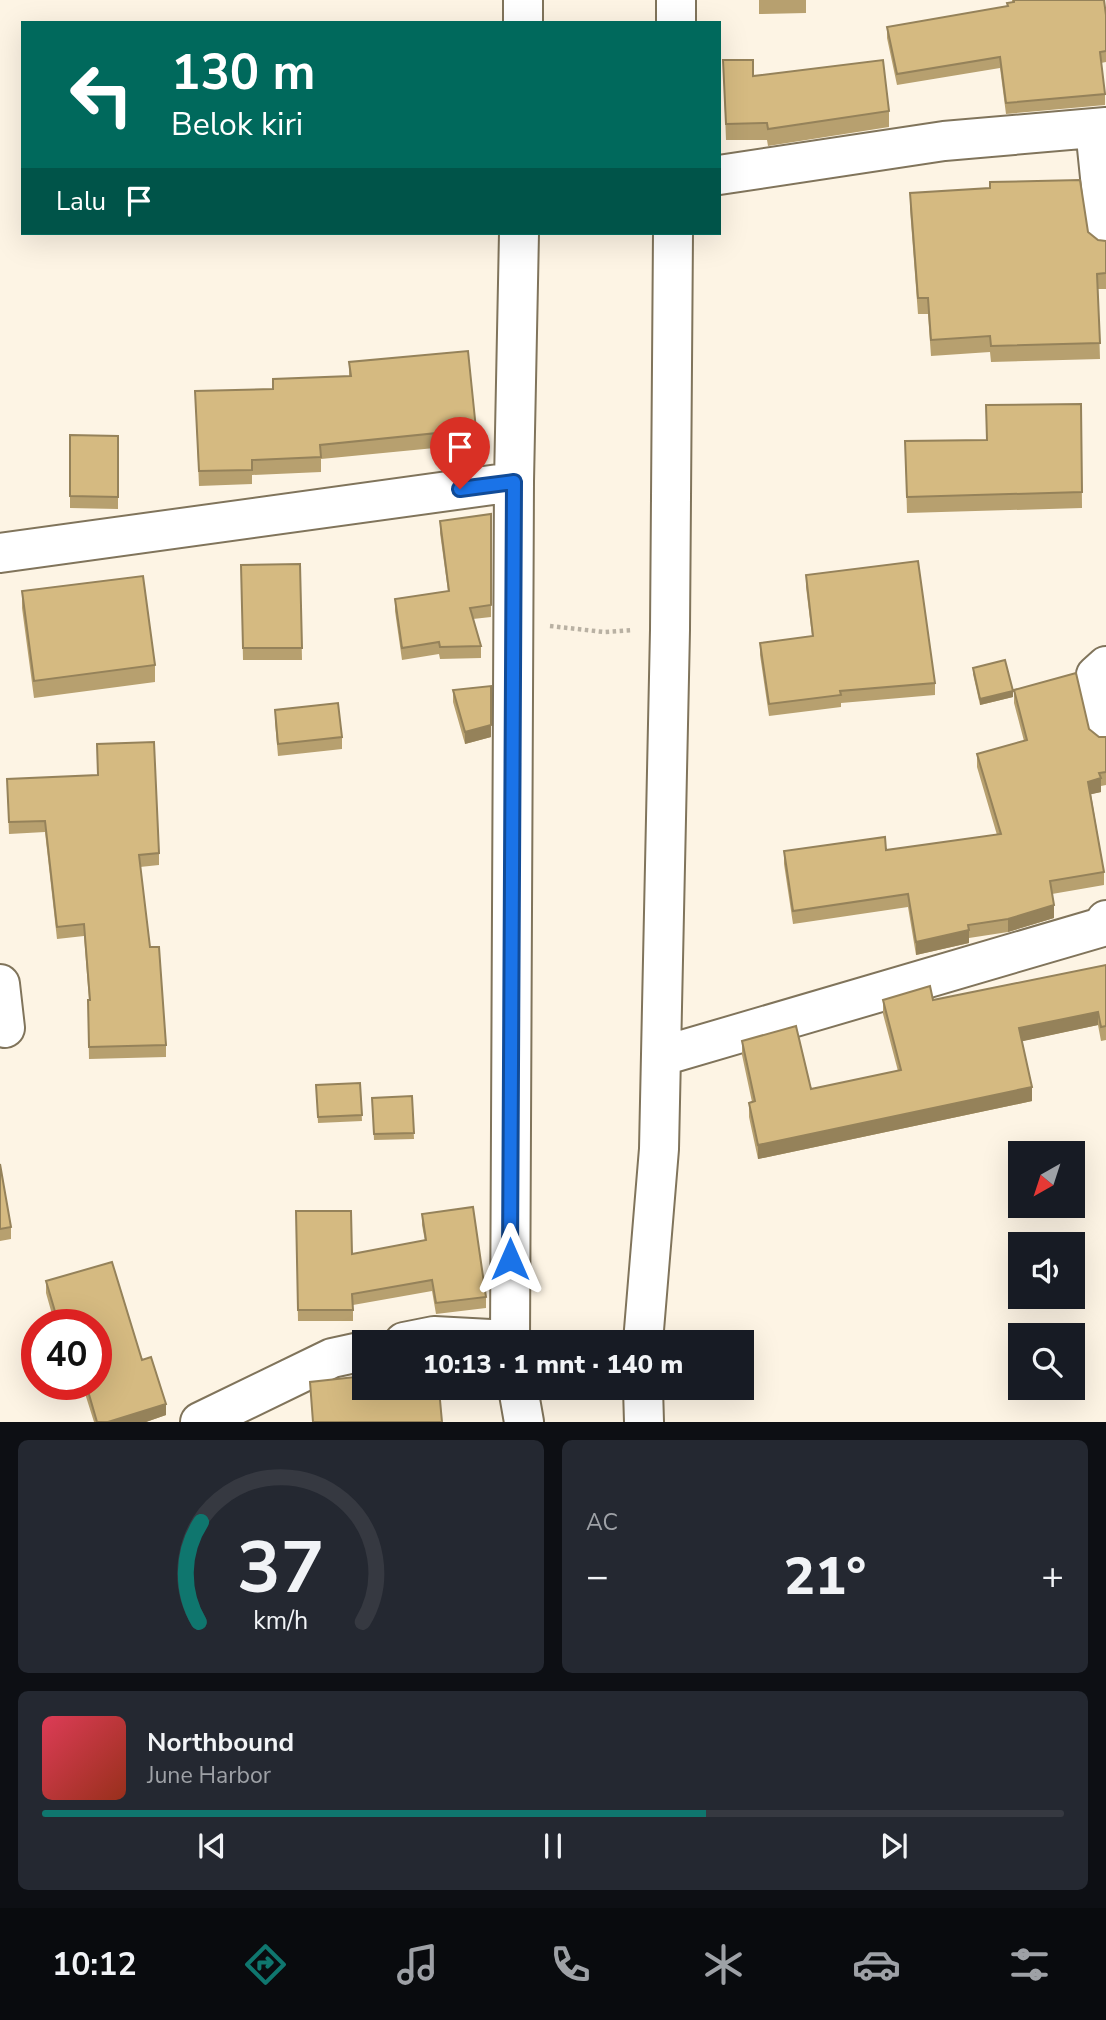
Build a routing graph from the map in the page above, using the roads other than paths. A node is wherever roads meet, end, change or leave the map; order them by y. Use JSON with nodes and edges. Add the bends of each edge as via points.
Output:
{"nodes":[{"id":1,"x":523,"y":0,"type":"edge"},
{"id":2,"x":676,"y":0,"type":"edge"},
{"id":3,"x":523,"y":21,"type":"edge"},
{"id":4,"x":676,"y":21,"type":"edge"},
{"id":5,"x":1101,"y":127,"type":"edge"},
{"id":6,"x":721,"y":175,"type":"edge"},
{"id":7,"x":519,"y":235,"type":"edge"},
{"id":8,"x":673,"y":235,"type":"edge"},
{"id":9,"x":1106,"y":236,"type":"edge"},
{"id":10,"x":514,"y":482,"type":"junction"},
{"id":11,"x":0,"y":552,"type":"edge"},
{"id":12,"x":1106,"y":667,"type":"edge"},
{"id":13,"x":1106,"y":729,"type":"edge"},
{"id":14,"x":1106,"y":920,"type":"edge"},
{"id":15,"x":0,"y":984,"type":"edge"},
{"id":16,"x":5,"y":1028,"type":"dead end"},
{"id":17,"x":662,"y":1056,"type":"junction"},
{"id":18,"x":510,"y":1330,"type":"edge"},
{"id":19,"x":644,"y":1330,"type":"edge"},
{"id":20,"x":352,"y":1354,"type":"edge"},
{"id":21,"x":520,"y":1400,"type":"edge"},
{"id":22,"x":643,"y":1400,"type":"edge"},
{"id":23,"x":200,"y":1422,"type":"edge"},
{"id":24,"x":524,"y":1422,"type":"edge"},
{"id":25,"x":644,"y":1422,"type":"edge"}],
"edges":[{"from":1,"to":3,"type":"street"},
{"from":2,"to":4,"type":"street"},
{"from":5,"to":6,"type":"street","via":[[944,141]]},
{"from":5,"to":9,"type":"street"},
{"from":7,"to":10,"type":"street"},
{"from":8,"to":17,"type":"street"},
{"from":10,"to":11,"type":"street"},
{"from":10,"to":18,"type":"street"},
{"from":12,"to":13,"type":"street","via":[[1096,675]]},
{"from":14,"to":17,"type":"street","via":[[1102,927]]},
{"from":15,"to":16,"type":"street"},
{"from":17,"to":19,"type":"street"},
{"from":20,"to":23,"type":"street","via":[[332,1358]]},
{"from":21,"to":24,"type":"street"},
{"from":22,"to":25,"type":"street"}]}
